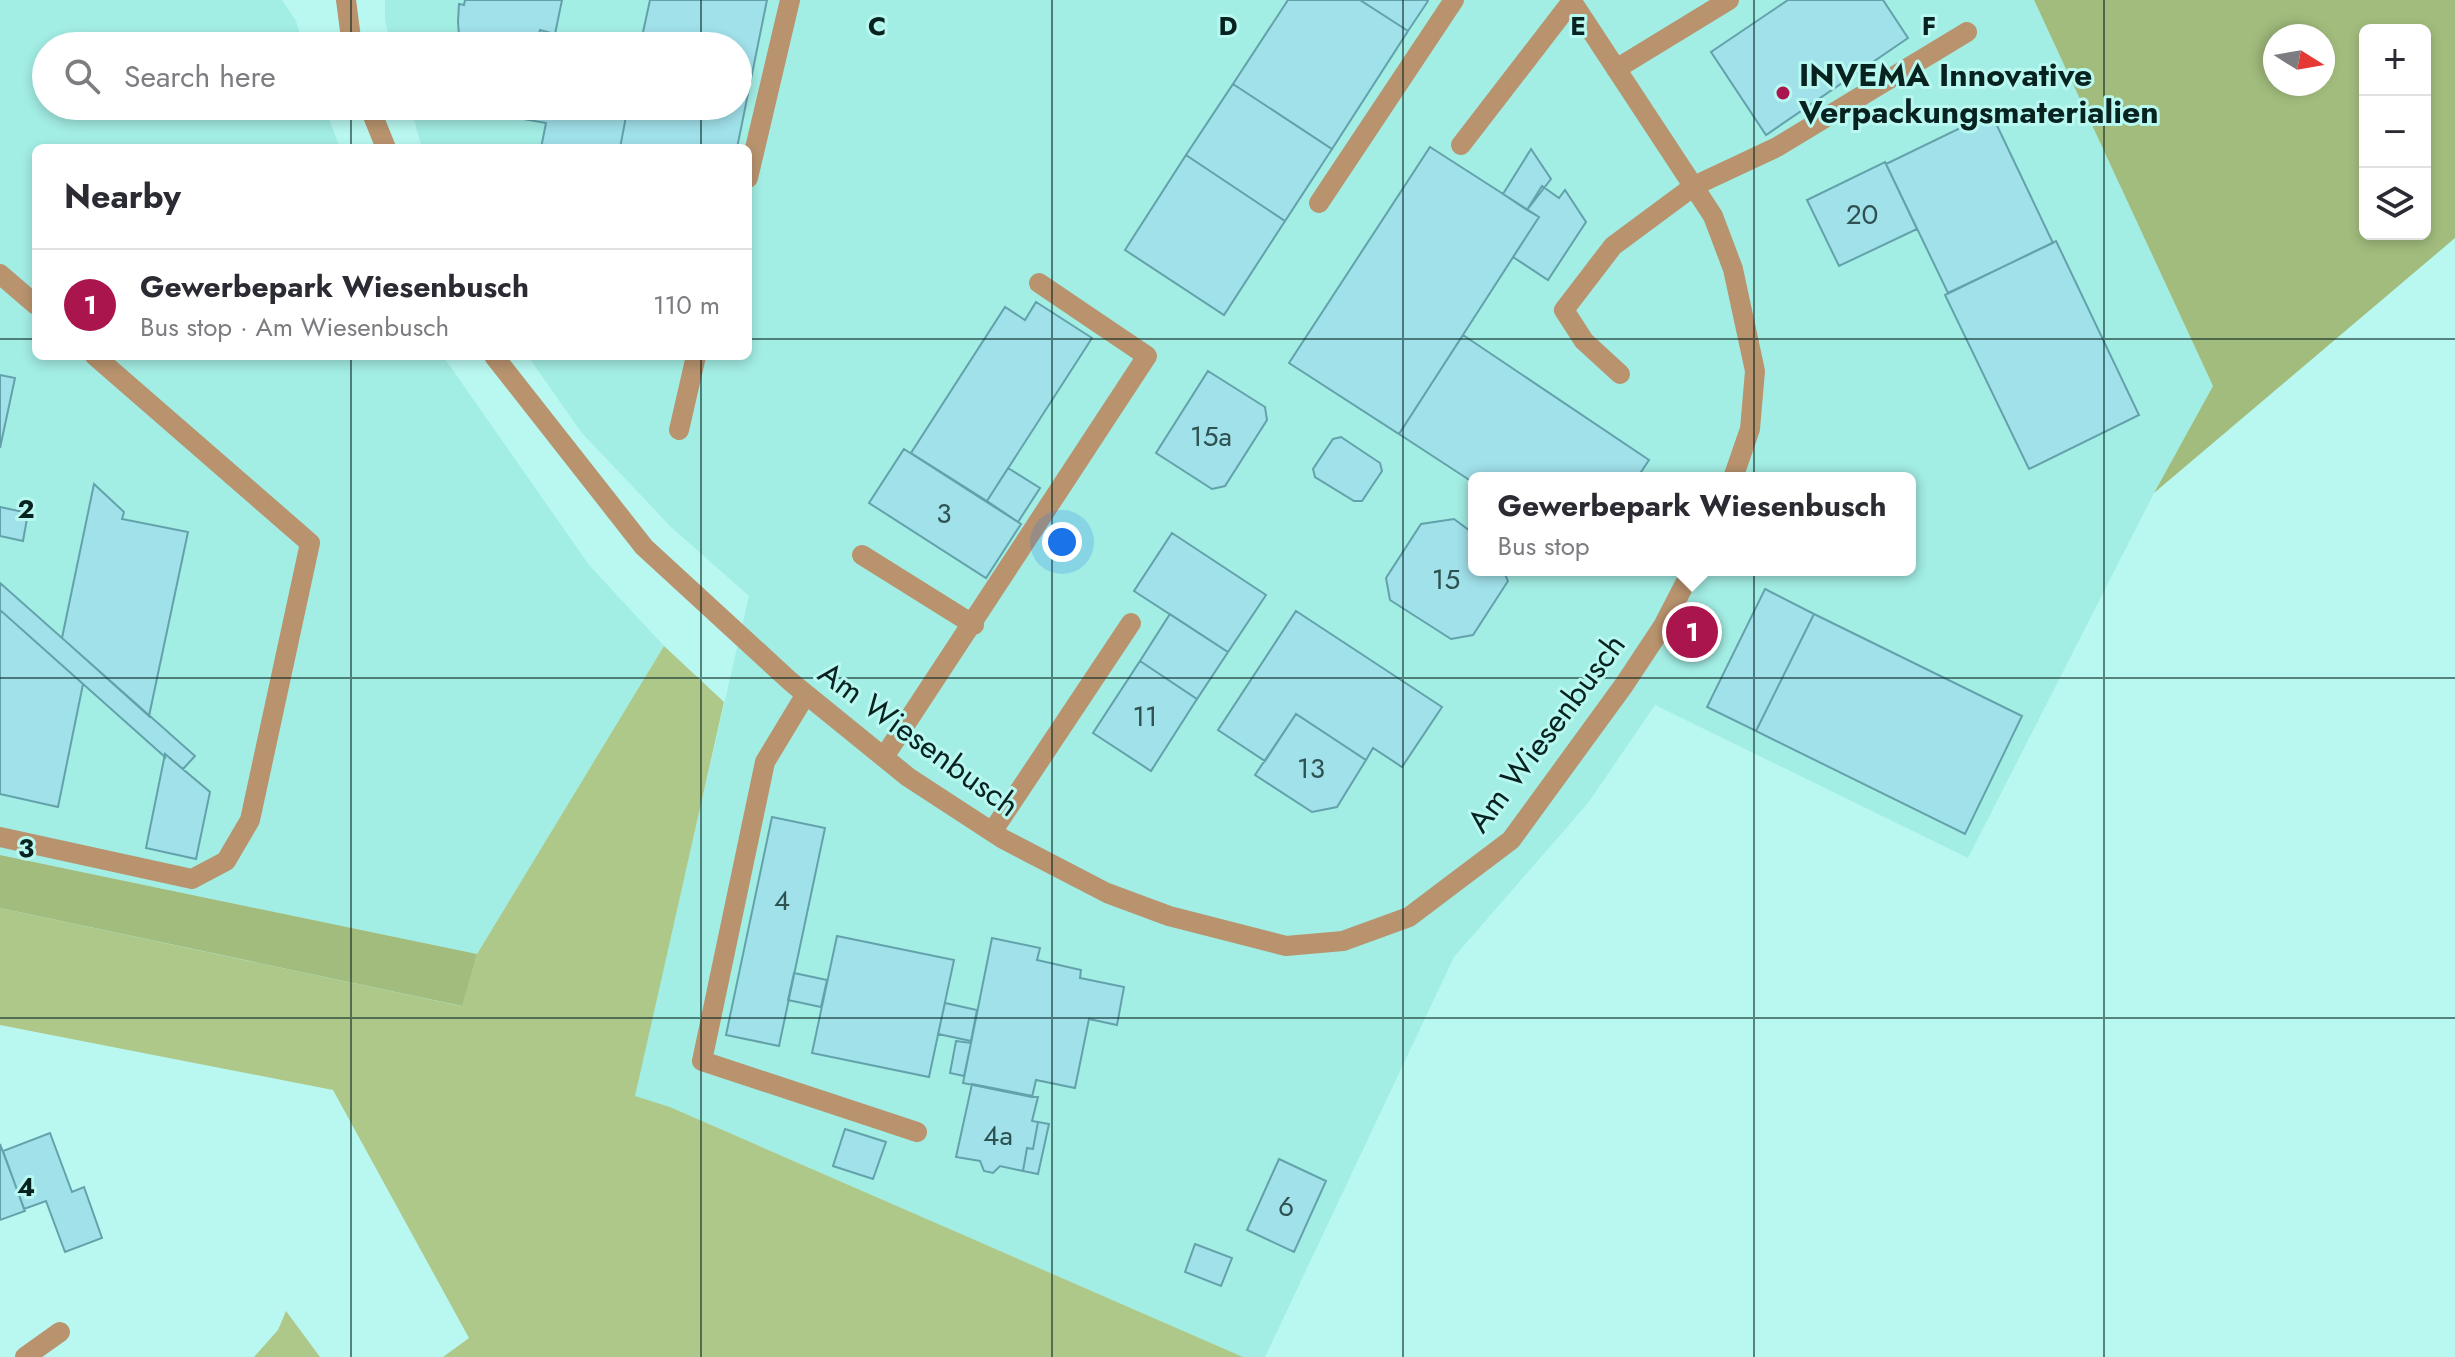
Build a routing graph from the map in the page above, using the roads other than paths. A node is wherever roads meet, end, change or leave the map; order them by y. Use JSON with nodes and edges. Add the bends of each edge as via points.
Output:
{"nodes":[{"id":1,"x":346,"y":0,"type":"edge"},
{"id":2,"x":790,"y":0,"type":"edge"},
{"id":3,"x":1454,"y":0,"type":"edge"},
{"id":4,"x":1729,"y":0,"type":"edge"},
{"id":5,"x":1571,"y":1,"type":"edge"},
{"id":6,"x":350,"y":32,"type":"edge"},
{"id":7,"x":1967,"y":32,"type":"dead end"},
{"id":8,"x":1616,"y":69,"type":"junction"},
{"id":9,"x":375,"y":120,"type":"edge"},
{"id":10,"x":384,"y":144,"type":"edge"},
{"id":11,"x":1461,"y":145,"type":"dead end"},
{"id":12,"x":752,"y":161,"type":"edge"},
{"id":13,"x":1694,"y":186,"type":"junction"},
{"id":14,"x":1319,"y":203,"type":"dead end"},
{"id":15,"x":0,"y":274,"type":"edge"},
{"id":16,"x":1039,"y":283,"type":"dead end"},
{"id":17,"x":32,"y":302,"type":"edge"},
{"id":18,"x":100,"y":360,"type":"edge"},
{"id":19,"x":497,"y":360,"type":"edge"},
{"id":20,"x":695,"y":360,"type":"edge"},
{"id":21,"x":1620,"y":374,"type":"dead end"},
{"id":22,"x":679,"y":430,"type":"dead end"},
{"id":23,"x":1735,"y":472,"type":"edge"},
{"id":24,"x":862,"y":555,"type":"dead end"},
{"id":25,"x":1689,"y":576,"type":"edge"},
{"id":26,"x":1131,"y":623,"type":"dead end"},
{"id":27,"x":974,"y":625,"type":"junction"},
{"id":28,"x":806,"y":694,"type":"junction"},
{"id":29,"x":884,"y":757,"type":"junction"},
{"id":30,"x":992,"y":832,"type":"junction"},
{"id":31,"x":0,"y":837,"type":"edge"},
{"id":32,"x":917,"y":1132,"type":"dead end"},
{"id":33,"x":60,"y":1332,"type":"dead end"},
{"id":34,"x":25,"y":1357,"type":"edge"}],
"edges":[{"from":1,"to":6,"type":"street"},
{"from":2,"to":12,"type":"street"},
{"from":3,"to":14,"type":"street"},
{"from":4,"to":8,"type":"street"},
{"from":5,"to":8,"type":"street"},
{"from":5,"to":11,"type":"street"},
{"from":7,"to":13,"type":"street","via":[[1777,147]]},
{"from":8,"to":13,"type":"street"},
{"from":9,"to":10,"type":"street"},
{"from":13,"to":21,"type":"street","via":[[1613,246],[1564,310],[1584,341]]},
{"from":13,"to":23,"type":"street","via":[[1713,216],[1733,269],[1755,371],[1750,429]]},
{"from":15,"to":17,"type":"street"},
{"from":16,"to":27,"type":"street","via":[[1147,356]]},
{"from":18,"to":31,"type":"street","via":[[310,543],[250,820],[226,861],[192,879]]},
{"from":19,"to":28,"type":"street","name":"Am Wiesenbusch","via":[[644,547]]},
{"from":20,"to":22,"type":"street"},
{"from":24,"to":27,"type":"street"},
{"from":25,"to":30,"type":"street","name":"Am Wiesenbusch","via":[[1624,685],[1511,840],[1409,917],[1343,941],[1286,946],[1169,916],[1107,893]]},
{"from":26,"to":30,"type":"street"},
{"from":27,"to":29,"type":"street"},
{"from":28,"to":29,"type":"street","name":"Am Wiesenbusch"},
{"from":28,"to":32,"type":"street","via":[[765,762],[702,1061]]},
{"from":29,"to":30,"type":"street","name":"Am Wiesenbusch"},
{"from":33,"to":34,"type":"street"}]}
